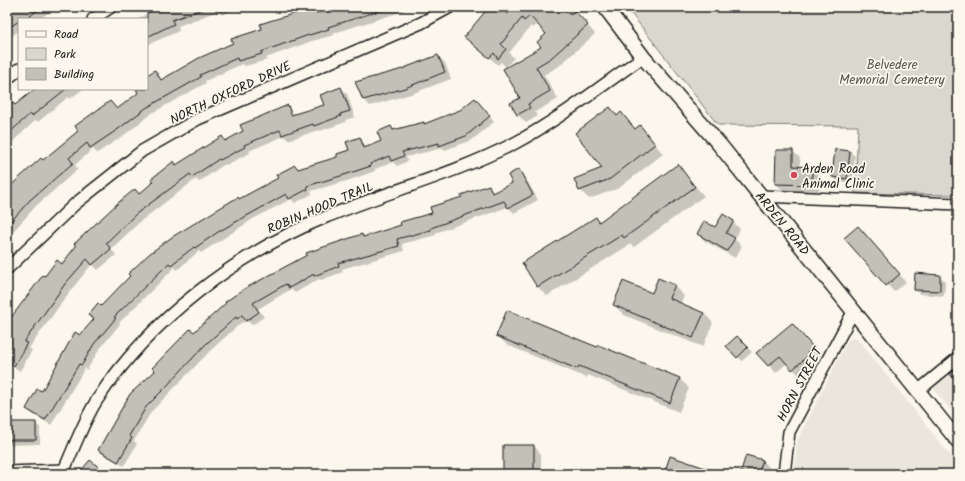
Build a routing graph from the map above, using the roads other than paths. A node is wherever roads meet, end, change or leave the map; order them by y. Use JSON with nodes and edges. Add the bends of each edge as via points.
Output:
{"nodes":[{"id":1,"x":111,"y":7,"type":"edge"},
{"id":2,"x":450,"y":7,"type":"edge"},
{"id":3,"x":605,"y":7,"type":"edge"},
{"id":4,"x":94,"y":18,"type":"edge"},
{"id":5,"x":643,"y":57,"type":"junction"},
{"id":6,"x":18,"y":70,"type":"edge"},
{"id":7,"x":7,"y":79,"type":"edge"},
{"id":8,"x":761,"y":196,"type":"junction"},
{"id":9,"x":958,"y":204,"type":"edge"},
{"id":10,"x":7,"y":269,"type":"edge"},
{"id":11,"x":853,"y":312,"type":"junction"},
{"id":12,"x":958,"y":358,"type":"edge"},
{"id":13,"x":918,"y":391,"type":"junction"},
{"id":14,"x":958,"y":441,"type":"edge"},
{"id":15,"x":7,"y":472,"type":"edge"},
{"id":16,"x":784,"y":474,"type":"edge"}],
"edges":[{"from":1,"to":4,"type":"street"},
{"from":2,"to":10,"type":"street","name":"NORTH OXFORD DRIVE","via":[[421,23],[198,119],[142,151],[76,204]]},
{"from":3,"to":5,"type":"main road","name":"ARDEN ROAD"},
{"from":5,"to":8,"type":"main road","name":"ARDEN ROAD"},
{"from":5,"to":15,"type":"street","name":"ROBIN HOOD TRAIL","via":[[544,126],[514,143],[456,169],[326,217],[264,246],[198,292],[135,349],[96,401],[64,470]]},
{"from":6,"to":7,"type":"street"},
{"from":8,"to":9,"type":"street"},
{"from":8,"to":11,"type":"main road","name":"ARDEN ROAD"},
{"from":11,"to":13,"type":"main road","name":"ARDEN ROAD"},
{"from":11,"to":16,"type":"street","name":"HORN STREET","via":[[789,432]]},
{"from":12,"to":13,"type":"street"},
{"from":13,"to":14,"type":"main road","name":"ARDEN ROAD"}]}
